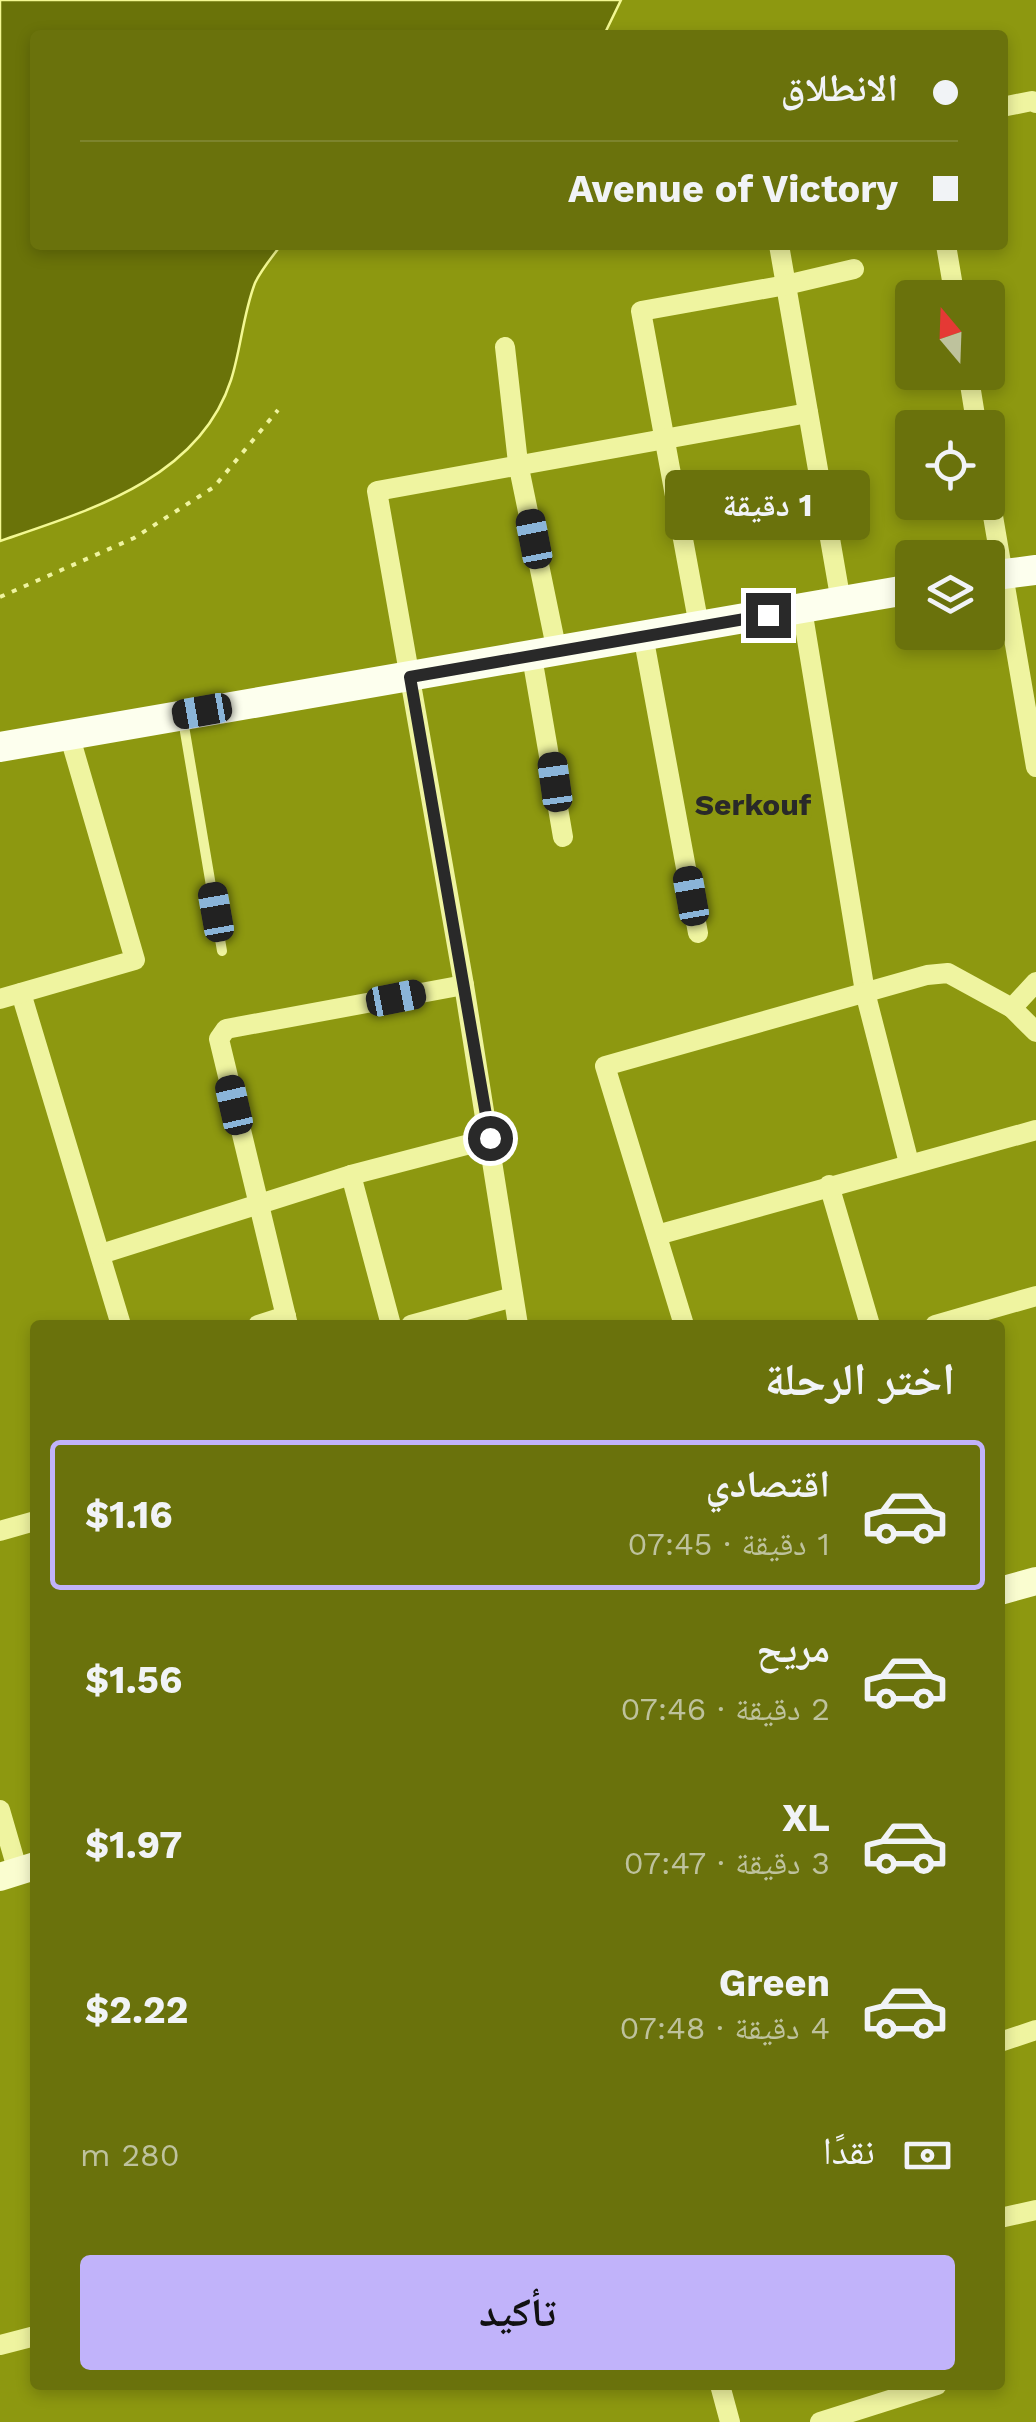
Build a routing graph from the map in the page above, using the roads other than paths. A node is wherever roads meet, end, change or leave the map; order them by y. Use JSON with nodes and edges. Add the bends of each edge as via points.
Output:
{"nodes":[{"id":1,"x":1034,"y":102,"type":"edge"},
{"id":2,"x":1008,"y":106,"type":"edge"},
{"id":3,"x":1036,"y":123,"type":"edge"},
{"id":4,"x":780,"y":250,"type":"edge"},
{"id":5,"x":947,"y":250,"type":"edge"},
{"id":6,"x":854,"y":269,"type":"dead end"},
{"id":7,"x":952,"y":280,"type":"edge"},
{"id":8,"x":786,"y":286,"type":"junction"},
{"id":9,"x":505,"y":348,"type":"dead end"},
{"id":10,"x":808,"y":412,"type":"junction"},
{"id":11,"x":663,"y":437,"type":"junction"},
{"id":12,"x":518,"y":464,"type":"junction"},
{"id":13,"x":1036,"y":570,"type":"edge"},
{"id":14,"x":1005,"y":573,"type":"edge"},
{"id":15,"x":895,"y":592,"type":"edge"},
{"id":16,"x":841,"y":602,"type":"junction"},
{"id":17,"x":802,"y":609,"type":"junction"},
{"id":18,"x":1005,"y":621,"type":"edge"},
{"id":19,"x":698,"y":626,"type":"junction"},
{"id":20,"x":643,"y":636,"type":"junction"},
{"id":21,"x":544,"y":654,"type":"junction"},
{"id":22,"x":410,"y":677,"type":"junction"},
{"id":23,"x":182,"y":715,"type":"junction"},
{"id":24,"x":69,"y":734,"type":"junction"},
{"id":25,"x":0,"y":746,"type":"edge"},
{"id":26,"x":1036,"y":767,"type":"edge"},
{"id":27,"x":564,"y":837,"type":"dead end"},
{"id":28,"x":698,"y":934,"type":"dead end"},
{"id":29,"x":222,"y":951,"type":"dead end"},
{"id":30,"x":1036,"y":982,"type":"edge"},
{"id":31,"x":464,"y":985,"type":"junction"},
{"id":32,"x":866,"y":992,"type":"junction"},
{"id":33,"x":10,"y":996,"type":"edge"},
{"id":34,"x":1012,"y":1008,"type":"junction"},
{"id":35,"x":1036,"y":1032,"type":"edge"},
{"id":36,"x":1036,"y":1130,"type":"edge"},
{"id":37,"x":490,"y":1138,"type":"junction"},
{"id":38,"x":909,"y":1163,"type":"junction"},
{"id":39,"x":351,"y":1175,"type":"junction"},
{"id":40,"x":829,"y":1185,"type":"junction"},
{"id":41,"x":257,"y":1204,"type":"junction"},
{"id":42,"x":656,"y":1235,"type":"junction"},
{"id":43,"x":101,"y":1254,"type":"junction"},
{"id":44,"x":1036,"y":1296,"type":"edge"},
{"id":45,"x":513,"y":1297,"type":"junction"},
{"id":46,"x":120,"y":1320,"type":"edge"},
{"id":47,"x":287,"y":1320,"type":"edge"},
{"id":48,"x":390,"y":1320,"type":"edge"},
{"id":49,"x":429,"y":1320,"type":"edge"},
{"id":50,"x":517,"y":1320,"type":"edge"},
{"id":51,"x":682,"y":1320,"type":"edge"},
{"id":52,"x":869,"y":1320,"type":"edge"},
{"id":53,"x":952,"y":1320,"type":"edge"},
{"id":54,"x":30,"y":1522,"type":"edge"},
{"id":55,"x":0,"y":1531,"type":"edge"},
{"id":56,"x":1036,"y":1580,"type":"edge"},
{"id":57,"x":1005,"y":1589,"type":"edge"},
{"id":58,"x":0,"y":1810,"type":"edge"},
{"id":59,"x":18,"y":1872,"type":"edge"},
{"id":60,"x":1036,"y":2030,"type":"edge"},
{"id":61,"x":1005,"y":2040,"type":"edge"},
{"id":62,"x":1036,"y":2210,"type":"edge"},
{"id":63,"x":1005,"y":2217,"type":"edge"},
{"id":64,"x":30,"y":2337,"type":"edge"},
{"id":65,"x":0,"y":2345,"type":"edge"},
{"id":66,"x":721,"y":2390,"type":"edge"},
{"id":67,"x":922,"y":2390,"type":"edge"},
{"id":68,"x":730,"y":2422,"type":"edge"},
{"id":69,"x":820,"y":2422,"type":"edge"}],
"edges":[{"from":1,"to":2,"type":"street"},
{"from":1,"to":3,"type":"street"},
{"from":4,"to":8,"type":"street"},
{"from":5,"to":7,"type":"street"},
{"from":6,"to":8,"type":"street"},
{"from":8,"to":10,"type":"street"},
{"from":8,"to":11,"type":"street","via":[[641,311]]},
{"from":9,"to":12,"type":"street"},
{"from":10,"to":11,"type":"street"},
{"from":10,"to":16,"type":"street"},
{"from":11,"to":12,"type":"street"},
{"from":11,"to":19,"type":"street"},
{"from":12,"to":21,"type":"street"},
{"from":12,"to":22,"type":"street","via":[[377,491]]},
{"from":13,"to":14,"type":"main road"},
{"from":15,"to":16,"type":"main road"},
{"from":16,"to":17,"type":"main road"},
{"from":17,"to":19,"type":"main road"},
{"from":17,"to":32,"type":"street"},
{"from":18,"to":26,"type":"street"},
{"from":19,"to":20,"type":"main road"},
{"from":20,"to":21,"type":"main road"},
{"from":20,"to":28,"type":"street"},
{"from":21,"to":22,"type":"main road"},
{"from":21,"to":27,"type":"street"},
{"from":22,"to":23,"type":"main road"},
{"from":22,"to":31,"type":"street"},
{"from":23,"to":24,"type":"main road"},
{"from":23,"to":29,"type":"lane"},
{"from":24,"to":25,"type":"main road"},
{"from":24,"to":33,"type":"street","via":[[135,960]]},
{"from":30,"to":34,"type":"street"},
{"from":31,"to":37,"type":"street"},
{"from":31,"to":41,"type":"street","via":[[221,1034]]},
{"from":32,"to":34,"type":"street","via":[[948,974]]},
{"from":32,"to":38,"type":"street"},
{"from":32,"to":42,"type":"street","via":[[606,1066]]},
{"from":33,"to":43,"type":"street"},
{"from":34,"to":35,"type":"street"},
{"from":36,"to":38,"type":"street"},
{"from":37,"to":39,"type":"street"},
{"from":37,"to":45,"type":"street"},
{"from":38,"to":40,"type":"street"},
{"from":39,"to":41,"type":"street"},
{"from":39,"to":48,"type":"street"},
{"from":40,"to":42,"type":"street"},
{"from":40,"to":52,"type":"street"},
{"from":41,"to":43,"type":"street"},
{"from":41,"to":47,"type":"street"},
{"from":42,"to":51,"type":"street"},
{"from":43,"to":46,"type":"street"},
{"from":44,"to":53,"type":"street"},
{"from":45,"to":49,"type":"street"},
{"from":45,"to":50,"type":"street"},
{"from":54,"to":55,"type":"street"},
{"from":56,"to":57,"type":"main road"},
{"from":58,"to":59,"type":"street"},
{"from":60,"to":61,"type":"street"},
{"from":62,"to":63,"type":"street"},
{"from":64,"to":65,"type":"street"},
{"from":66,"to":68,"type":"street"},
{"from":67,"to":69,"type":"street"}]}
